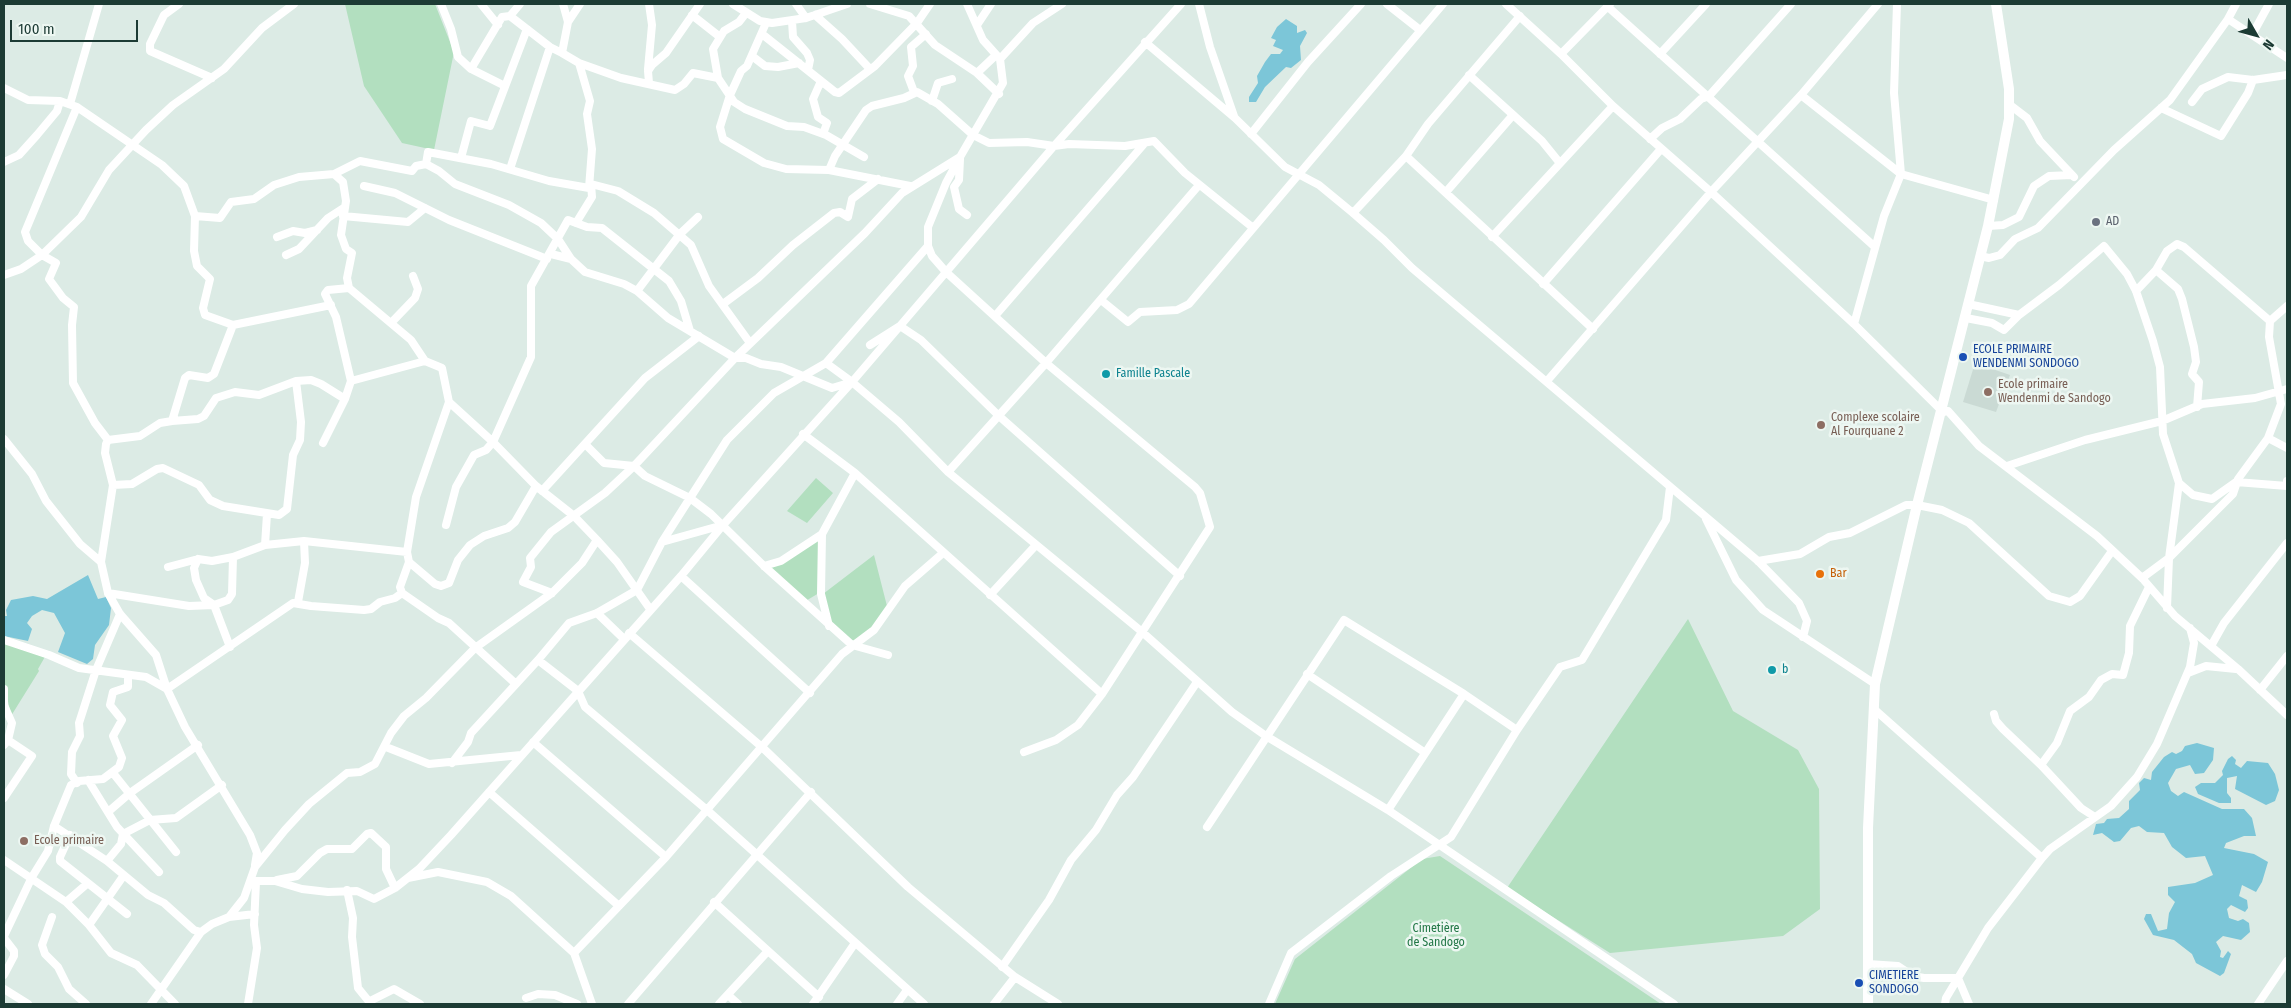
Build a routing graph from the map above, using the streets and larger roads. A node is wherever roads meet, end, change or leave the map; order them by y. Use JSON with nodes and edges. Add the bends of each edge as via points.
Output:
{"nodes":[{"id":1,"x":99,"y":4,"type":"edge"},
{"id":2,"x":179,"y":4,"type":"edge"},
{"id":3,"x":294,"y":4,"type":"edge"},
{"id":4,"x":441,"y":4,"type":"edge"},
{"id":5,"x":481,"y":4,"type":"edge"},
{"id":6,"x":520,"y":4,"type":"edge"},
{"id":7,"x":563,"y":4,"type":"edge"},
{"id":8,"x":580,"y":4,"type":"edge"},
{"id":9,"x":700,"y":4,"type":"edge"},
{"id":10,"x":733,"y":4,"type":"edge"},
{"id":11,"x":796,"y":4,"type":"edge"},
{"id":12,"x":847,"y":4,"type":"edge"},
{"id":13,"x":870,"y":4,"type":"edge"},
{"id":14,"x":930,"y":4,"type":"edge"},
{"id":15,"x":966,"y":4,"type":"edge"},
{"id":16,"x":991,"y":4,"type":"edge"},
{"id":17,"x":1062,"y":4,"type":"edge"},
{"id":18,"x":1181,"y":4,"type":"edge"},
{"id":19,"x":1199,"y":4,"type":"edge"},
{"id":20,"x":1361,"y":4,"type":"edge"},
{"id":21,"x":1387,"y":4,"type":"edge"},
{"id":22,"x":1443,"y":4,"type":"edge"},
{"id":23,"x":1506,"y":4,"type":"edge"},
{"id":24,"x":1706,"y":4,"type":"edge"},
{"id":25,"x":1790,"y":4,"type":"edge"},
{"id":26,"x":1878,"y":4,"type":"edge"},
{"id":27,"x":1896,"y":4,"type":"edge"},
{"id":28,"x":1996,"y":4,"type":"edge"},
{"id":29,"x":2236,"y":4,"type":"edge"},
{"id":30,"x":2269,"y":4,"type":"edge"},
{"id":31,"x":652,"y":5,"type":"edge"},
{"id":32,"x":1608,"y":5,"type":"edge"},
{"id":33,"x":834,"y":6,"type":"edge"},
{"id":34,"x":746,"y":12,"type":"junction"},
{"id":35,"x":692,"y":15,"type":"junction"},
{"id":36,"x":815,"y":15,"type":"junction"},
{"id":37,"x":510,"y":16,"type":"junction"},
{"id":38,"x":1520,"y":16,"type":"junction"},
{"id":39,"x":806,"y":18,"type":"junction"},
{"id":40,"x":2228,"y":19,"type":"junction"},
{"id":41,"x":792,"y":21,"type":"junction"},
{"id":42,"x":568,"y":22,"type":"junction"},
{"id":43,"x":766,"y":23,"type":"junction"},
{"id":44,"x":917,"y":23,"type":"junction"},
{"id":45,"x":498,"y":25,"type":"junction"},
{"id":46,"x":976,"y":25,"type":"junction"},
{"id":47,"x":527,"y":29,"type":"junction"},
{"id":48,"x":1420,"y":30,"type":"junction"},
{"id":49,"x":762,"y":34,"type":"junction"},
{"id":50,"x":926,"y":34,"type":"junction"},
{"id":51,"x":2252,"y":35,"type":"junction"},
{"id":52,"x":720,"y":37,"type":"junction"},
{"id":53,"x":1145,"y":42,"type":"junction"},
{"id":54,"x":550,"y":47,"type":"junction"},
{"id":55,"x":562,"y":53,"type":"junction"},
{"id":56,"x":1561,"y":54,"type":"junction"},
{"id":57,"x":1660,"y":54,"type":"junction"},
{"id":58,"x":752,"y":56,"type":"junction"},
{"id":59,"x":998,"y":57,"type":"junction"},
{"id":60,"x":2287,"y":58,"type":"edge"},
{"id":61,"x":579,"y":63,"type":"junction"},
{"id":62,"x":799,"y":63,"type":"junction"},
{"id":63,"x":471,"y":69,"type":"junction"},
{"id":64,"x":870,"y":69,"type":"junction"},
{"id":65,"x":808,"y":70,"type":"junction"},
{"id":66,"x":648,"y":71,"type":"junction"},
{"id":67,"x":977,"y":73,"type":"junction"},
{"id":68,"x":1469,"y":75,"type":"junction"},
{"id":69,"x":2287,"y":76,"type":"edge"},
{"id":70,"x":212,"y":78,"type":"junction"},
{"id":71,"x":718,"y":78,"type":"junction"},
{"id":72,"x":952,"y":80,"type":"dead end"},
{"id":73,"x":2253,"y":80,"type":"junction"},
{"id":74,"x":821,"y":82,"type":"junction"},
{"id":75,"x":649,"y":83,"type":"junction"},
{"id":76,"x":505,"y":86,"type":"junction"},
{"id":77,"x":5,"y":91,"type":"edge"},
{"id":78,"x":914,"y":92,"type":"junction"},
{"id":79,"x":999,"y":94,"type":"junction"},
{"id":80,"x":730,"y":95,"type":"junction"},
{"id":81,"x":1709,"y":96,"type":"junction"},
{"id":82,"x":1801,"y":96,"type":"junction"},
{"id":83,"x":60,"y":101,"type":"junction"},
{"id":84,"x":932,"y":101,"type":"junction"},
{"id":85,"x":2192,"y":102,"type":"dead end"},
{"id":86,"x":73,"y":105,"type":"junction"},
{"id":87,"x":2010,"y":105,"type":"junction"},
{"id":88,"x":1613,"y":106,"type":"junction"},
{"id":89,"x":2161,"y":108,"type":"junction"},
{"id":90,"x":1514,"y":115,"type":"junction"},
{"id":91,"x":1234,"y":118,"type":"junction"},
{"id":92,"x":823,"y":134,"type":"junction"},
{"id":93,"x":1251,"y":134,"type":"junction"},
{"id":94,"x":973,"y":135,"type":"junction"},
{"id":95,"x":1650,"y":139,"type":"junction"},
{"id":96,"x":1757,"y":140,"type":"junction"},
{"id":97,"x":1144,"y":144,"type":"junction"},
{"id":98,"x":842,"y":145,"type":"junction"},
{"id":99,"x":132,"y":146,"type":"junction"},
{"id":100,"x":1054,"y":146,"type":"junction"},
{"id":101,"x":1661,"y":149,"type":"junction"},
{"id":102,"x":1406,"y":156,"type":"junction"},
{"id":103,"x":864,"y":157,"type":"dead end"},
{"id":104,"x":960,"y":157,"type":"junction"},
{"id":105,"x":461,"y":158,"type":"junction"},
{"id":106,"x":4,"y":162,"type":"edge"},
{"id":107,"x":1559,"y":162,"type":"junction"},
{"id":108,"x":426,"y":164,"type":"junction"},
{"id":109,"x":510,"y":169,"type":"junction"},
{"id":110,"x":829,"y":170,"type":"junction"},
{"id":111,"x":334,"y":174,"type":"junction"},
{"id":112,"x":1297,"y":174,"type":"junction"},
{"id":113,"x":1901,"y":174,"type":"junction"},
{"id":114,"x":2072,"y":175,"type":"junction"},
{"id":115,"x":878,"y":179,"type":"junction"},
{"id":116,"x":2081,"y":184,"type":"junction"},
{"id":117,"x":1199,"y":185,"type":"junction"},
{"id":118,"x":364,"y":186,"type":"dead end"},
{"id":119,"x":590,"y":186,"type":"junction"},
{"id":120,"x":910,"y":186,"type":"junction"},
{"id":121,"x":1446,"y":192,"type":"junction"},
{"id":122,"x":1711,"y":192,"type":"junction"},
{"id":123,"x":1994,"y":200,"type":"junction"},
{"id":124,"x":345,"y":206,"type":"junction"},
{"id":125,"x":426,"y":208,"type":"junction"},
{"id":126,"x":1353,"y":213,"type":"junction"},
{"id":127,"x":968,"y":215,"type":"dead end"},
{"id":128,"x":195,"y":216,"type":"junction"},
{"id":129,"x":343,"y":216,"type":"junction"},
{"id":130,"x":698,"y":217,"type":"dead end"},
{"id":131,"x":576,"y":223,"type":"junction"},
{"id":132,"x":1988,"y":226,"type":"junction"},
{"id":133,"x":1252,"y":227,"type":"junction"},
{"id":134,"x":317,"y":230,"type":"junction"},
{"id":135,"x":680,"y":234,"type":"junction"},
{"id":136,"x":277,"y":237,"type":"dead end"},
{"id":137,"x":1492,"y":237,"type":"junction"},
{"id":138,"x":558,"y":239,"type":"junction"},
{"id":139,"x":928,"y":246,"type":"junction"},
{"id":140,"x":1875,"y":247,"type":"junction"},
{"id":141,"x":42,"y":255,"type":"junction"},
{"id":142,"x":286,"y":255,"type":"dead end"},
{"id":143,"x":549,"y":256,"type":"junction"},
{"id":144,"x":1980,"y":256,"type":"junction"},
{"id":145,"x":571,"y":259,"type":"junction"},
{"id":146,"x":654,"y":267,"type":"junction"},
{"id":147,"x":2156,"y":270,"type":"junction"},
{"id":148,"x":946,"y":272,"type":"junction"},
{"id":149,"x":4,"y":275,"type":"edge"},
{"id":150,"x":413,"y":276,"type":"dead end"},
{"id":151,"x":1543,"y":284,"type":"junction"},
{"id":152,"x":349,"y":288,"type":"junction"},
{"id":153,"x":637,"y":291,"type":"junction"},
{"id":154,"x":2136,"y":291,"type":"junction"},
{"id":155,"x":1100,"y":300,"type":"junction"},
{"id":156,"x":723,"y":304,"type":"junction"},
{"id":157,"x":1968,"y":304,"type":"junction"},
{"id":158,"x":330,"y":306,"type":"junction"},
{"id":159,"x":2287,"y":306,"type":"edge"},
{"id":160,"x":2019,"y":315,"type":"junction"},
{"id":161,"x":995,"y":316,"type":"junction"},
{"id":162,"x":1966,"y":318,"type":"junction"},
{"id":163,"x":2270,"y":321,"type":"junction"},
{"id":164,"x":391,"y":323,"type":"junction"},
{"id":165,"x":1854,"y":324,"type":"junction"},
{"id":166,"x":233,"y":325,"type":"junction"},
{"id":167,"x":900,"y":326,"type":"junction"},
{"id":168,"x":1592,"y":329,"type":"junction"},
{"id":169,"x":690,"y":331,"type":"junction"},
{"id":170,"x":699,"y":336,"type":"junction"},
{"id":171,"x":750,"y":343,"type":"junction"},
{"id":172,"x":870,"y":345,"type":"dead end"},
{"id":173,"x":735,"y":358,"type":"junction"},
{"id":174,"x":425,"y":361,"type":"junction"},
{"id":175,"x":826,"y":363,"type":"junction"},
{"id":176,"x":1046,"y":363,"type":"junction"},
{"id":177,"x":804,"y":376,"type":"junction"},
{"id":178,"x":296,"y":381,"type":"junction"},
{"id":179,"x":351,"y":381,"type":"junction"},
{"id":180,"x":1547,"y":381,"type":"junction"},
{"id":181,"x":852,"y":382,"type":"junction"},
{"id":182,"x":2287,"y":389,"type":"edge"},
{"id":183,"x":2279,"y":393,"type":"junction"},
{"id":184,"x":346,"y":399,"type":"junction"},
{"id":185,"x":449,"y":402,"type":"junction"},
{"id":186,"x":2197,"y":407,"type":"junction"},
{"id":187,"x":1942,"y":412,"type":"junction"},
{"id":188,"x":999,"y":416,"type":"junction"},
{"id":189,"x":172,"y":421,"type":"junction"},
{"id":190,"x":2162,"y":421,"type":"junction"},
{"id":191,"x":803,"y":434,"type":"junction"},
{"id":192,"x":2268,"y":438,"type":"junction"},
{"id":193,"x":4,"y":439,"type":"edge"},
{"id":194,"x":108,"y":440,"type":"junction"},
{"id":195,"x":493,"y":442,"type":"junction"},
{"id":196,"x":324,"y":443,"type":"dead end"},
{"id":197,"x":586,"y":445,"type":"junction"},
{"id":198,"x":2287,"y":448,"type":"edge"},
{"id":199,"x":634,"y":466,"type":"junction"},
{"id":200,"x":2007,"y":466,"type":"junction"},
{"id":201,"x":948,"y":472,"type":"junction"},
{"id":202,"x":855,"y":473,"type":"junction"},
{"id":203,"x":2287,"y":481,"type":"edge"},
{"id":204,"x":2236,"y":482,"type":"junction"},
{"id":205,"x":2179,"y":483,"type":"junction"},
{"id":206,"x":114,"y":485,"type":"junction"},
{"id":207,"x":1670,"y":486,"type":"junction"},
{"id":208,"x":539,"y":489,"type":"junction"},
{"id":209,"x":690,"y":498,"type":"junction"},
{"id":210,"x":1917,"y":504,"type":"junction"},
{"id":211,"x":267,"y":514,"type":"junction"},
{"id":212,"x":1703,"y":515,"type":"junction"},
{"id":213,"x":574,"y":516,"type":"junction"},
{"id":214,"x":446,"y":525,"type":"dead end"},
{"id":215,"x":723,"y":525,"type":"junction"},
{"id":216,"x":822,"y":534,"type":"junction"},
{"id":217,"x":597,"y":540,"type":"junction"},
{"id":218,"x":304,"y":541,"type":"junction"},
{"id":219,"x":662,"y":542,"type":"junction"},
{"id":220,"x":265,"y":545,"type":"junction"},
{"id":221,"x":1036,"y":545,"type":"junction"},
{"id":222,"x":2286,"y":545,"type":"edge"},
{"id":223,"x":2112,"y":551,"type":"junction"},
{"id":224,"x":407,"y":552,"type":"junction"},
{"id":225,"x":943,"y":553,"type":"junction"},
{"id":226,"x":233,"y":557,"type":"junction"},
{"id":227,"x":2169,"y":558,"type":"junction"},
{"id":228,"x":198,"y":559,"type":"junction"},
{"id":229,"x":1758,"y":561,"type":"junction"},
{"id":230,"x":101,"y":562,"type":"junction"},
{"id":231,"x":409,"y":562,"type":"junction"},
{"id":232,"x":764,"y":566,"type":"junction"},
{"id":233,"x":168,"y":567,"type":"dead end"},
{"id":234,"x":681,"y":576,"type":"junction"},
{"id":235,"x":1180,"y":576,"type":"junction"},
{"id":236,"x":2142,"y":578,"type":"junction"},
{"id":237,"x":2149,"y":587,"type":"junction"},
{"id":238,"x":637,"y":590,"type":"junction"},
{"id":239,"x":108,"y":593,"type":"junction"},
{"id":240,"x":402,"y":593,"type":"junction"},
{"id":241,"x":552,"y":593,"type":"junction"},
{"id":242,"x":990,"y":596,"type":"junction"},
{"id":243,"x":298,"y":602,"type":"junction"},
{"id":244,"x":214,"y":605,"type":"junction"},
{"id":245,"x":2167,"y":608,"type":"junction"},
{"id":246,"x":650,"y":609,"type":"junction"},
{"id":247,"x":597,"y":613,"type":"junction"},
{"id":248,"x":120,"y":614,"type":"junction"},
{"id":249,"x":829,"y":626,"type":"junction"},
{"id":250,"x":2190,"y":628,"type":"junction"},
{"id":251,"x":1141,"y":632,"type":"junction"},
{"id":252,"x":626,"y":636,"type":"junction"},
{"id":253,"x":1803,"y":637,"type":"junction"},
{"id":254,"x":4,"y":640,"type":"edge"},
{"id":255,"x":852,"y":645,"type":"junction"},
{"id":256,"x":2211,"y":646,"type":"junction"},
{"id":257,"x":230,"y":647,"type":"junction"},
{"id":258,"x":475,"y":648,"type":"junction"},
{"id":259,"x":888,"y":655,"type":"dead end"},
{"id":260,"x":2287,"y":656,"type":"edge"},
{"id":261,"x":538,"y":660,"type":"junction"},
{"id":262,"x":2238,"y":669,"type":"junction"},
{"id":263,"x":96,"y":670,"type":"junction"},
{"id":264,"x":2188,"y":673,"type":"junction"},
{"id":265,"x":1307,"y":674,"type":"junction"},
{"id":266,"x":128,"y":675,"type":"junction"},
{"id":267,"x":1197,"y":682,"type":"junction"},
{"id":268,"x":516,"y":684,"type":"junction"},
{"id":269,"x":1875,"y":684,"type":"junction"},
{"id":270,"x":4,"y":689,"type":"edge"},
{"id":271,"x":167,"y":689,"type":"junction"},
{"id":272,"x":2260,"y":690,"type":"junction"},
{"id":273,"x":578,"y":692,"type":"junction"},
{"id":274,"x":810,"y":693,"type":"junction"},
{"id":275,"x":4,"y":694,"type":"edge"},
{"id":276,"x":1102,"y":694,"type":"junction"},
{"id":277,"x":1464,"y":694,"type":"junction"},
{"id":278,"x":1874,"y":709,"type":"junction"},
{"id":279,"x":1994,"y":714,"type":"dead end"},
{"id":280,"x":2287,"y":715,"type":"edge"},
{"id":281,"x":1517,"y":730,"type":"junction"},
{"id":282,"x":1266,"y":736,"type":"junction"},
{"id":283,"x":533,"y":742,"type":"junction"},
{"id":284,"x":6,"y":743,"type":"edge"},
{"id":285,"x":198,"y":745,"type":"junction"},
{"id":286,"x":386,"y":747,"type":"junction"},
{"id":287,"x":762,"y":748,"type":"junction"},
{"id":288,"x":1024,"y":752,"type":"dead end"},
{"id":289,"x":1424,"y":752,"type":"junction"},
{"id":290,"x":522,"y":755,"type":"junction"},
{"id":291,"x":452,"y":763,"type":"junction"},
{"id":292,"x":2042,"y":765,"type":"junction"},
{"id":293,"x":113,"y":773,"type":"junction"},
{"id":294,"x":88,"y":780,"type":"junction"},
{"id":295,"x":77,"y":783,"type":"junction"},
{"id":296,"x":222,"y":785,"type":"junction"},
{"id":297,"x":490,"y":792,"type":"junction"},
{"id":298,"x":811,"y":792,"type":"junction"},
{"id":299,"x":130,"y":793,"type":"junction"},
{"id":300,"x":4,"y":798,"type":"edge"},
{"id":301,"x":708,"y":810,"type":"junction"},
{"id":302,"x":1388,"y":810,"type":"junction"},
{"id":303,"x":108,"y":812,"type":"junction"},
{"id":304,"x":2095,"y":817,"type":"junction"},
{"id":305,"x":150,"y":820,"type":"junction"},
{"id":306,"x":54,"y":826,"type":"junction"},
{"id":307,"x":1207,"y":827,"type":"dead end"},
{"id":308,"x":123,"y":834,"type":"junction"},
{"id":309,"x":70,"y":835,"type":"junction"},
{"id":310,"x":1438,"y":846,"type":"junction"},
{"id":311,"x":176,"y":852,"type":"dead end"},
{"id":312,"x":757,"y":854,"type":"junction"},
{"id":313,"x":666,"y":857,"type":"junction"},
{"id":314,"x":2042,"y":858,"type":"junction"},
{"id":315,"x":4,"y":860,"type":"edge"},
{"id":316,"x":107,"y":861,"type":"junction"},
{"id":317,"x":255,"y":867,"type":"junction"},
{"id":318,"x":159,"y":872,"type":"dead end"},
{"id":319,"x":124,"y":875,"type":"junction"},
{"id":320,"x":32,"y":877,"type":"junction"},
{"id":321,"x":408,"y":878,"type":"junction"},
{"id":322,"x":275,"y":880,"type":"junction"},
{"id":323,"x":254,"y":882,"type":"junction"},
{"id":324,"x":88,"y":883,"type":"junction"},
{"id":325,"x":395,"y":888,"type":"junction"},
{"id":326,"x":347,"y":890,"type":"junction"},
{"id":327,"x":107,"y":898,"type":"junction"},
{"id":328,"x":66,"y":902,"type":"junction"},
{"id":329,"x":714,"y":902,"type":"junction"},
{"id":330,"x":619,"y":906,"type":"junction"},
{"id":331,"x":127,"y":914,"type":"dead end"},
{"id":332,"x":255,"y":914,"type":"junction"},
{"id":333,"x":52,"y":917,"type":"dead end"},
{"id":334,"x":229,"y":918,"type":"junction"},
{"id":335,"x":89,"y":925,"type":"junction"},
{"id":336,"x":201,"y":932,"type":"junction"},
{"id":337,"x":4,"y":937,"type":"edge"},
{"id":338,"x":855,"y":943,"type":"junction"},
{"id":339,"x":768,"y":951,"type":"junction"},
{"id":340,"x":574,"y":953,"type":"junction"},
{"id":341,"x":2287,"y":961,"type":"edge"},
{"id":342,"x":1868,"y":964,"type":"junction"},
{"id":343,"x":1002,"y":967,"type":"junction"},
{"id":344,"x":4,"y":975,"type":"edge"},
{"id":345,"x":1015,"y":977,"type":"junction"},
{"id":346,"x":1958,"y":978,"type":"junction"},
{"id":347,"x":4,"y":989,"type":"edge"},
{"id":348,"x":160,"y":989,"type":"junction"},
{"id":349,"x":907,"y":990,"type":"junction"},
{"id":350,"x":728,"y":995,"type":"junction"},
{"id":351,"x":818,"y":997,"type":"junction"},
{"id":352,"x":526,"y":998,"type":"dead end"},
{"id":353,"x":370,"y":1003,"type":"edge"},
{"id":354,"x":28,"y":1004,"type":"edge"},
{"id":355,"x":86,"y":1004,"type":"edge"},
{"id":356,"x":150,"y":1004,"type":"edge"},
{"id":357,"x":175,"y":1004,"type":"edge"},
{"id":358,"x":248,"y":1004,"type":"edge"},
{"id":359,"x":420,"y":1004,"type":"edge"},
{"id":360,"x":577,"y":1004,"type":"edge"},
{"id":361,"x":592,"y":1004,"type":"edge"},
{"id":362,"x":628,"y":1004,"type":"edge"},
{"id":363,"x":719,"y":1004,"type":"edge"},
{"id":364,"x":738,"y":1004,"type":"edge"},
{"id":365,"x":813,"y":1004,"type":"edge"},
{"id":366,"x":897,"y":1004,"type":"edge"},
{"id":367,"x":924,"y":1004,"type":"edge"},
{"id":368,"x":994,"y":1004,"type":"edge"},
{"id":369,"x":1058,"y":1004,"type":"edge"},
{"id":370,"x":1269,"y":1004,"type":"edge"},
{"id":371,"x":1674,"y":1004,"type":"edge"},
{"id":372,"x":1868,"y":1004,"type":"edge"},
{"id":373,"x":1945,"y":1004,"type":"edge"},
{"id":374,"x":1969,"y":1004,"type":"edge"},
{"id":375,"x":2258,"y":1004,"type":"edge"}],
"edges":[{"from":1,"to":86,"type":"street"},
{"from":2,"to":70,"type":"street","via":[[164,15],[150,44],[150,51]]},
{"from":3,"to":70,"type":"street","via":[[262,28]]},
{"from":4,"to":63,"type":"street","via":[[458,57]]},
{"from":5,"to":45,"type":"street"},
{"from":6,"to":37,"type":"street"},
{"from":7,"to":42,"type":"street"},
{"from":8,"to":42,"type":"street"},
{"from":9,"to":35,"type":"street"},
{"from":10,"to":34,"type":"street"},
{"from":11,"to":39,"type":"street"},
{"from":12,"to":33,"type":"street"},
{"from":13,"to":44,"type":"street","via":[[910,16]]},
{"from":14,"to":44,"type":"street"},
{"from":15,"to":46,"type":"street"},
{"from":16,"to":46,"type":"street"},
{"from":17,"to":59,"type":"street","via":[[1033,23]]},
{"from":18,"to":53,"type":"street"},
{"from":19,"to":91,"type":"street"},
{"from":20,"to":93,"type":"street","via":[[1302,69]]},
{"from":21,"to":48,"type":"street"},
{"from":22,"to":48,"type":"street"},
{"from":23,"to":38,"type":"street"},
{"from":24,"to":57,"type":"street"},
{"from":25,"to":81,"type":"street"},
{"from":26,"to":82,"type":"street"},
{"from":27,"to":113,"type":"street","via":[[1894,93]]},
{"from":28,"to":87,"type":"street"},
{"from":29,"to":40,"type":"street"},
{"from":30,"to":51,"type":"street"},
{"from":31,"to":66,"type":"street"},
{"from":32,"to":56,"type":"street"},
{"from":32,"to":57,"type":"street"},
{"from":33,"to":36,"type":"street"},
{"from":34,"to":43,"type":"street"},
{"from":34,"to":52,"type":"street"},
{"from":35,"to":52,"type":"street"},
{"from":35,"to":66,"type":"street","via":[[670,48]]},
{"from":36,"to":39,"type":"street"},
{"from":36,"to":64,"type":"street"},
{"from":37,"to":45,"type":"street","via":[[502,17]]},
{"from":37,"to":47,"type":"street"},
{"from":38,"to":56,"type":"street"},
{"from":38,"to":68,"type":"street"},
{"from":39,"to":41,"type":"street"},
{"from":40,"to":51,"type":"street"},
{"from":40,"to":89,"type":"street","via":[[2198,64]]},
{"from":41,"to":43,"type":"street"},
{"from":41,"to":65,"type":"street","via":[[793,37],[810,60]]},
{"from":42,"to":55,"type":"street"},
{"from":43,"to":49,"type":"street"},
{"from":44,"to":50,"type":"street"},
{"from":44,"to":64,"type":"street"},
{"from":45,"to":63,"type":"street"},
{"from":46,"to":59,"type":"street","via":[[983,40]]},
{"from":47,"to":54,"type":"street"},
{"from":47,"to":76,"type":"street"},
{"from":48,"to":112,"type":"street"},
{"from":49,"to":58,"type":"street"},
{"from":49,"to":62,"type":"street"},
{"from":50,"to":67,"type":"street","via":[[950,56]]},
{"from":50,"to":78,"type":"street","via":[[911,48],[913,66],[908,76]]},
{"from":51,"to":60,"type":"street"},
{"from":52,"to":71,"type":"street","via":[[713,49]]},
{"from":53,"to":91,"type":"street"},
{"from":53,"to":100,"type":"street"},
{"from":54,"to":55,"type":"street"},
{"from":54,"to":109,"type":"street"},
{"from":55,"to":61,"type":"street"},
{"from":56,"to":88,"type":"street"},
{"from":57,"to":81,"type":"street"},
{"from":58,"to":62,"type":"street","via":[[765,66]]},
{"from":58,"to":80,"type":"street"},
{"from":59,"to":67,"type":"street"},
{"from":59,"to":79,"type":"street","via":[[1003,83]]},
{"from":61,"to":75,"type":"street","via":[[621,78]]},
{"from":61,"to":119,"type":"street","via":[[590,101],[587,114],[592,149]]},
{"from":62,"to":65,"type":"street"},
{"from":63,"to":76,"type":"street"},
{"from":64,"to":74,"type":"street","via":[[839,93]]},
{"from":65,"to":74,"type":"street"},
{"from":66,"to":75,"type":"street"},
{"from":67,"to":79,"type":"street"},
{"from":68,"to":90,"type":"street"},
{"from":68,"to":102,"type":"street"},
{"from":69,"to":73,"type":"street"},
{"from":70,"to":99,"type":"street","via":[[173,105]]},
{"from":71,"to":75,"type":"street","via":[[693,73],[675,90]]},
{"from":71,"to":80,"type":"street"},
{"from":72,"to":84,"type":"street","via":[[938,83]]},
{"from":73,"to":85,"type":"street","via":[[2228,77],[2219,80],[2202,89]]},
{"from":73,"to":89,"type":"street","via":[[2221,136]]},
{"from":74,"to":92,"type":"street","via":[[813,99],[818,117],[827,123]]},
{"from":76,"to":105,"type":"street","via":[[490,126],[471,121]]},
{"from":77,"to":83,"type":"street","via":[[28,100]]},
{"from":78,"to":84,"type":"street"},
{"from":78,"to":98,"type":"street","via":[[904,98],[872,106],[861,115]]},
{"from":79,"to":94,"type":"street"},
{"from":80,"to":92,"type":"street","via":[[745,109],[787,126],[804,127]]},
{"from":80,"to":110,"type":"street","via":[[720,127],[726,142],[778,167]]},
{"from":81,"to":95,"type":"street"},
{"from":81,"to":96,"type":"street"},
{"from":82,"to":96,"type":"street"},
{"from":82,"to":113,"type":"street"},
{"from":83,"to":86,"type":"street"},
{"from":83,"to":106,"type":"street","via":[[57,111],[38,135],[19,155]]},
{"from":84,"to":94,"type":"street"},
{"from":86,"to":99,"type":"street"},
{"from":86,"to":141,"type":"street","via":[[25,232],[28,241]]},
{"from":87,"to":114,"type":"street","via":[[2027,118],[2040,141]]},
{"from":87,"to":123,"type":"street"},
{"from":88,"to":95,"type":"street"},
{"from":88,"to":107,"type":"street"},
{"from":89,"to":116,"type":"street"},
{"from":90,"to":107,"type":"street"},
{"from":90,"to":121,"type":"street"},
{"from":91,"to":93,"type":"street"},
{"from":92,"to":98,"type":"street"},
{"from":93,"to":112,"type":"street","via":[[1285,167]]},
{"from":94,"to":100,"type":"street","via":[[995,144],[1026,142]]},
{"from":94,"to":104,"type":"street"},
{"from":95,"to":101,"type":"street"},
{"from":96,"to":122,"type":"street"},
{"from":96,"to":140,"type":"street"},
{"from":97,"to":100,"type":"street"},
{"from":97,"to":117,"type":"street","via":[[1154,141]]},
{"from":97,"to":161,"type":"street"},
{"from":98,"to":103,"type":"street"},
{"from":98,"to":110,"type":"street"},
{"from":99,"to":128,"type":"street","via":[[162,165],[184,186]]},
{"from":99,"to":141,"type":"street","via":[[109,170],[81,217]]},
{"from":100,"to":148,"type":"street"},
{"from":101,"to":122,"type":"street"},
{"from":101,"to":151,"type":"street"},
{"from":102,"to":121,"type":"street"},
{"from":102,"to":126,"type":"street"},
{"from":104,"to":120,"type":"street"},
{"from":104,"to":127,"type":"street","via":[[959,180],[954,188],[959,209]]},
{"from":104,"to":139,"type":"street","via":[[928,227]]},
{"from":105,"to":108,"type":"street","via":[[428,152]]},
{"from":105,"to":109,"type":"street"},
{"from":107,"to":137,"type":"street"},
{"from":108,"to":111,"type":"street","via":[[416,166],[412,171],[360,161]]},
{"from":108,"to":138,"type":"street","via":[[455,184],[527,214]]},
{"from":109,"to":119,"type":"street","via":[[549,181]]},
{"from":110,"to":115,"type":"street"},
{"from":111,"to":124,"type":"street","via":[[343,182]]},
{"from":111,"to":128,"type":"street","via":[[299,176],[274,185],[254,199],[231,202],[220,218]]},
{"from":112,"to":126,"type":"street","via":[[1319,185]]},
{"from":112,"to":133,"type":"street"},
{"from":113,"to":123,"type":"street"},
{"from":113,"to":140,"type":"street"},
{"from":114,"to":116,"type":"street"},
{"from":114,"to":132,"type":"street","via":[[2049,176],[2034,186],[2019,216],[2003,226]]},
{"from":115,"to":120,"type":"street"},
{"from":115,"to":156,"type":"street","via":[[852,199],[848,217],[834,212]]},
{"from":116,"to":144,"type":"street","via":[[2038,228],[2016,239],[2000,255]]},
{"from":117,"to":133,"type":"street"},
{"from":117,"to":155,"type":"street"},
{"from":118,"to":125,"type":"street","via":[[395,193]]},
{"from":119,"to":131,"type":"street","via":[[592,197]]},
{"from":119,"to":135,"type":"street","via":[[618,191]]},
{"from":120,"to":171,"type":"street"},
{"from":121,"to":137,"type":"street"},
{"from":122,"to":165,"type":"street"},
{"from":122,"to":168,"type":"street"},
{"from":123,"to":132,"type":"street"},
{"from":124,"to":129,"type":"street"},
{"from":124,"to":134,"type":"street"},
{"from":125,"to":129,"type":"street","via":[[408,222]]},
{"from":125,"to":143,"type":"street","via":[[508,245]]},
{"from":126,"to":180,"type":"street","via":[[1412,268]]},
{"from":128,"to":166,"type":"street","via":[[197,266],[210,279],[205,315]]},
{"from":129,"to":152,"type":"street","via":[[341,235],[346,249],[352,253],[347,278]]},
{"from":130,"to":135,"type":"street"},
{"from":131,"to":138,"type":"street","via":[[568,220]]},
{"from":131,"to":146,"type":"street","via":[[602,228]]},
{"from":132,"to":144,"type":"street"},
{"from":133,"to":155,"type":"street","via":[[1183,308],[1140,312],[1128,322]]},
{"from":134,"to":136,"type":"street","via":[[293,231]]},
{"from":134,"to":142,"type":"street","via":[[299,249]]},
{"from":135,"to":146,"type":"street"},
{"from":135,"to":156,"type":"street","via":[[691,245],[709,286]]},
{"from":137,"to":151,"type":"street"},
{"from":138,"to":143,"type":"street"},
{"from":138,"to":145,"type":"street"},
{"from":139,"to":148,"type":"street"},
{"from":139,"to":175,"type":"street"},
{"from":140,"to":165,"type":"street"},
{"from":141,"to":149,"type":"street","via":[[21,269]]},
{"from":141,"to":194,"type":"street","via":[[56,263],[49,279],[74,307],[74,383]]},
{"from":143,"to":145,"type":"street"},
{"from":143,"to":195,"type":"street","via":[[531,286],[531,357]]},
{"from":144,"to":157,"type":"street"},
{"from":145,"to":153,"type":"street","via":[[585,272]]},
{"from":146,"to":153,"type":"street"},
{"from":146,"to":169,"type":"street","via":[[669,281],[681,301]]},
{"from":147,"to":154,"type":"street"},
{"from":147,"to":163,"type":"street","via":[[2167,251],[2177,244],[2184,247]]},
{"from":147,"to":186,"type":"street","via":[[2178,288],[2184,306],[2196,362],[2192,374],[2199,382]]},
{"from":148,"to":161,"type":"street"},
{"from":148,"to":167,"type":"street"},
{"from":150,"to":164,"type":"street","via":[[418,290],[415,298]]},
{"from":151,"to":168,"type":"street"},
{"from":152,"to":158,"type":"street","via":[[326,292]]},
{"from":152,"to":164,"type":"street"},
{"from":153,"to":169,"type":"street","via":[[668,318]]},
{"from":154,"to":160,"type":"street","via":[[2104,246]]},
{"from":154,"to":190,"type":"street","via":[[2160,367]]},
{"from":155,"to":176,"type":"street"},
{"from":156,"to":171,"type":"street"},
{"from":157,"to":160,"type":"street"},
{"from":157,"to":162,"type":"street"},
{"from":158,"to":166,"type":"street"},
{"from":158,"to":179,"type":"street","via":[[336,317]]},
{"from":159,"to":163,"type":"street"},
{"from":160,"to":162,"type":"street","via":[[2004,330],[1992,323]]},
{"from":161,"to":176,"type":"street"},
{"from":162,"to":187,"type":"street"},
{"from":163,"to":183,"type":"street","via":[[2269,338]]},
{"from":164,"to":174,"type":"street","via":[[411,340]]},
{"from":165,"to":187,"type":"street"},
{"from":166,"to":189,"type":"street","via":[[214,374],[208,378],[189,375],[185,378]]},
{"from":167,"to":172,"type":"street"},
{"from":167,"to":181,"type":"street"},
{"from":167,"to":188,"type":"street","via":[[920,340]]},
{"from":168,"to":180,"type":"street"},
{"from":169,"to":170,"type":"street"},
{"from":170,"to":173,"type":"street"},
{"from":170,"to":197,"type":"street","via":[[645,378]]},
{"from":171,"to":173,"type":"street"},
{"from":173,"to":177,"type":"street","via":[[746,358]]},
{"from":173,"to":199,"type":"street"},
{"from":174,"to":179,"type":"street"},
{"from":174,"to":185,"type":"street","via":[[442,368]]},
{"from":175,"to":177,"type":"street"},
{"from":175,"to":181,"type":"street"},
{"from":176,"to":188,"type":"street"},
{"from":176,"to":235,"type":"street","via":[[1200,493],[1210,527]]},
{"from":177,"to":181,"type":"street","via":[[832,388]]},
{"from":177,"to":209,"type":"street","via":[[774,393],[727,440]]},
{"from":178,"to":184,"type":"street","via":[[311,380]]},
{"from":178,"to":189,"type":"street","via":[[259,395],[235,392],[216,398],[204,416]]},
{"from":178,"to":211,"type":"street","via":[[301,434],[293,455],[287,508],[279,515]]},
{"from":179,"to":184,"type":"street"},
{"from":180,"to":207,"type":"street"},
{"from":181,"to":191,"type":"street"},
{"from":181,"to":201,"type":"street","via":[[899,422]]},
{"from":182,"to":183,"type":"street"},
{"from":183,"to":186,"type":"street"},
{"from":183,"to":192,"type":"street","via":[[2281,404]]},
{"from":184,"to":196,"type":"street"},
{"from":185,"to":195,"type":"street"},
{"from":185,"to":224,"type":"street","via":[[416,496]]},
{"from":186,"to":190,"type":"street"},
{"from":187,"to":200,"type":"street","via":[[1948,411],[1979,446]]},
{"from":187,"to":210,"type":"street"},
{"from":188,"to":201,"type":"street"},
{"from":188,"to":235,"type":"street"},
{"from":189,"to":194,"type":"street","via":[[160,423],[140,436]]},
{"from":190,"to":200,"type":"street","via":[[2085,440]]},
{"from":190,"to":205,"type":"street","via":[[2166,446]]},
{"from":191,"to":202,"type":"street"},
{"from":191,"to":215,"type":"street"},
{"from":192,"to":198,"type":"street"},
{"from":192,"to":204,"type":"street"},
{"from":193,"to":230,"type":"street","via":[[32,474],[46,501],[80,544]]},
{"from":194,"to":206,"type":"street","via":[[105,453]]},
{"from":195,"to":208,"type":"street"},
{"from":195,"to":214,"type":"street","via":[[486,450],[474,455],[456,487]]},
{"from":197,"to":199,"type":"street","via":[[604,463]]},
{"from":197,"to":208,"type":"street"},
{"from":199,"to":209,"type":"street","via":[[645,476]]},
{"from":199,"to":213,"type":"street"},
{"from":200,"to":223,"type":"street"},
{"from":201,"to":221,"type":"street"},
{"from":202,"to":216,"type":"street"},
{"from":202,"to":225,"type":"street"},
{"from":203,"to":204,"type":"street","via":[[2286,486]]},
{"from":204,"to":205,"type":"street","via":[[2212,499],[2193,495]]},
{"from":204,"to":227,"type":"street","via":[[2233,494]]},
{"from":205,"to":227,"type":"street"},
{"from":206,"to":211,"type":"street","via":[[132,484],[162,468],[199,485],[210,500],[223,506]]},
{"from":206,"to":230,"type":"street"},
{"from":207,"to":212,"type":"street"},
{"from":207,"to":281,"type":"street","via":[[1666,520],[1582,660],[1560,667]]},
{"from":208,"to":213,"type":"street"},
{"from":208,"to":231,"type":"street","via":[[508,528],[484,536],[470,546],[458,560],[449,583],[435,584]]},
{"from":209,"to":215,"type":"street"},
{"from":209,"to":219,"type":"street"},
{"from":210,"to":223,"type":"street","via":[[1942,510],[1969,523],[2049,596],[2070,602],[2080,596]]},
{"from":210,"to":229,"type":"street","via":[[1906,505],[1850,533],[1829,537],[1800,554]]},
{"from":210,"to":269,"type":"street"},
{"from":211,"to":220,"type":"street"},
{"from":212,"to":229,"type":"street"},
{"from":212,"to":253,"type":"street","via":[[1736,580],[1763,610]]},
{"from":213,"to":217,"type":"street"},
{"from":213,"to":241,"type":"street","via":[[551,532],[530,558],[531,567],[523,582]]},
{"from":215,"to":219,"type":"street"},
{"from":215,"to":232,"type":"street"},
{"from":215,"to":234,"type":"street"},
{"from":216,"to":232,"type":"street","via":[[781,561]]},
{"from":216,"to":249,"type":"street","via":[[821,594]]},
{"from":217,"to":238,"type":"street"},
{"from":217,"to":241,"type":"street","via":[[582,563]]},
{"from":218,"to":220,"type":"street"},
{"from":218,"to":224,"type":"street"},
{"from":218,"to":243,"type":"street","via":[[305,563]]},
{"from":219,"to":238,"type":"street"},
{"from":220,"to":226,"type":"street"},
{"from":221,"to":242,"type":"street"},
{"from":221,"to":251,"type":"street"},
{"from":222,"to":256,"type":"street","via":[[2224,623]]},
{"from":223,"to":236,"type":"street"},
{"from":224,"to":231,"type":"street"},
{"from":225,"to":242,"type":"street"},
{"from":225,"to":255,"type":"street","via":[[905,586],[874,630]]},
{"from":226,"to":228,"type":"street","via":[[212,561]]},
{"from":226,"to":244,"type":"street","via":[[232,594],[228,600]]},
{"from":227,"to":236,"type":"street"},
{"from":227,"to":245,"type":"street"},
{"from":228,"to":233,"type":"street"},
{"from":228,"to":244,"type":"street","via":[[194,568],[196,580],[204,598]]},
{"from":229,"to":253,"type":"street","via":[[1799,603],[1807,621]]},
{"from":230,"to":239,"type":"street"},
{"from":231,"to":240,"type":"street","via":[[400,587]]},
{"from":232,"to":249,"type":"street"},
{"from":234,"to":246,"type":"street"},
{"from":234,"to":274,"type":"street"},
{"from":235,"to":251,"type":"street"},
{"from":236,"to":237,"type":"street"},
{"from":237,"to":245,"type":"street"},
{"from":237,"to":292,"type":"street","via":[[2130,626],[2124,675],[2112,674],[2101,680],[2089,697],[2070,712],[2060,737]]},
{"from":238,"to":246,"type":"street"},
{"from":238,"to":247,"type":"street"},
{"from":239,"to":244,"type":"street","via":[[189,606]]},
{"from":239,"to":248,"type":"street"},
{"from":240,"to":243,"type":"street","via":[[364,610]]},
{"from":240,"to":258,"type":"street","via":[[449,623]]},
{"from":241,"to":258,"type":"street"},
{"from":242,"to":276,"type":"street"},
{"from":243,"to":257,"type":"street","via":[[286,606]]},
{"from":244,"to":257,"type":"street"},
{"from":245,"to":250,"type":"street"},
{"from":246,"to":252,"type":"street"},
{"from":247,"to":252,"type":"street"},
{"from":247,"to":261,"type":"street","via":[[569,623]]},
{"from":248,"to":263,"type":"street"},
{"from":248,"to":271,"type":"street","via":[[156,655]]},
{"from":249,"to":255,"type":"street"},
{"from":250,"to":256,"type":"street"},
{"from":250,"to":264,"type":"street","via":[[2194,643]]},
{"from":251,"to":267,"type":"street"},
{"from":251,"to":276,"type":"street"},
{"from":252,"to":273,"type":"street"},
{"from":252,"to":287,"type":"street"},
{"from":253,"to":269,"type":"street"},
{"from":254,"to":263,"type":"street","via":[[79,668]]},
{"from":255,"to":259,"type":"street"},
{"from":255,"to":274,"type":"street"},
{"from":256,"to":262,"type":"street"},
{"from":257,"to":271,"type":"street"},
{"from":258,"to":268,"type":"street"},
{"from":258,"to":286,"type":"street","via":[[404,716],[391,733]]},
{"from":260,"to":272,"type":"street"},
{"from":261,"to":268,"type":"street"},
{"from":261,"to":273,"type":"street"},
{"from":262,"to":264,"type":"street","via":[[2206,666]]},
{"from":262,"to":272,"type":"street"},
{"from":263,"to":266,"type":"street"},
{"from":263,"to":295,"type":"street","via":[[79,723],[80,736],[72,752],[71,774]]},
{"from":264,"to":304,"type":"street","via":[[2157,744],[2138,777],[2119,799]]},
{"from":265,"to":277,"type":"street","via":[[1344,620]]},
{"from":265,"to":282,"type":"street"},
{"from":265,"to":289,"type":"street"},
{"from":266,"to":271,"type":"street","via":[[146,677]]},
{"from":266,"to":293,"type":"street","via":[[128,687],[113,692],[110,705],[122,720],[113,736],[122,758],[119,768]]},
{"from":267,"to":282,"type":"street"},
{"from":267,"to":343,"type":"street","via":[[1133,777],[1116,795],[1096,830],[1071,860],[1049,900]]},
{"from":268,"to":291,"type":"street","via":[[471,733]]},
{"from":269,"to":278,"type":"street"},
{"from":270,"to":275,"type":"street"},
{"from":271,"to":285,"type":"street","via":[[185,727]]},
{"from":272,"to":280,"type":"street"},
{"from":273,"to":283,"type":"street"},
{"from":273,"to":301,"type":"street","via":[[585,707]]},
{"from":274,"to":287,"type":"street"},
{"from":275,"to":284,"type":"street","via":[[4,706],[12,723]]},
{"from":276,"to":288,"type":"street","via":[[1078,724],[1056,740]]},
{"from":277,"to":281,"type":"street"},
{"from":277,"to":289,"type":"street"},
{"from":278,"to":314,"type":"street"},
{"from":278,"to":342,"type":"street","via":[[1868,828]]},
{"from":279,"to":292,"type":"street","via":[[1996,721]]},
{"from":281,"to":310,"type":"street","via":[[1451,837]]},
{"from":282,"to":302,"type":"street"},
{"from":282,"to":307,"type":"street"},
{"from":283,"to":290,"type":"street"},
{"from":283,"to":313,"type":"street"},
{"from":284,"to":300,"type":"street","via":[[32,756]]},
{"from":285,"to":296,"type":"street"},
{"from":285,"to":299,"type":"street"},
{"from":286,"to":291,"type":"street","via":[[429,764]]},
{"from":286,"to":317,"type":"street","via":[[375,764],[360,772],[347,773],[309,804]]},
{"from":287,"to":298,"type":"street"},
{"from":287,"to":301,"type":"street"},
{"from":289,"to":302,"type":"street"},
{"from":290,"to":291,"type":"street"},
{"from":290,"to":297,"type":"street"},
{"from":292,"to":304,"type":"street","via":[[2081,808]]},
{"from":293,"to":294,"type":"street","via":[[103,779]]},
{"from":293,"to":299,"type":"street"},
{"from":294,"to":295,"type":"street"},
{"from":294,"to":303,"type":"street"},
{"from":295,"to":306,"type":"street","via":[[71,785]]},
{"from":296,"to":305,"type":"street","via":[[176,818]]},
{"from":296,"to":317,"type":"street","via":[[250,835],[257,854]]},
{"from":297,"to":321,"type":"street"},
{"from":297,"to":330,"type":"street"},
{"from":298,"to":312,"type":"street"},
{"from":298,"to":343,"type":"street","via":[[908,887]]},
{"from":299,"to":303,"type":"street"},
{"from":299,"to":305,"type":"street"},
{"from":301,"to":312,"type":"street"},
{"from":301,"to":313,"type":"street"},
{"from":302,"to":310,"type":"street"},
{"from":303,"to":308,"type":"street"},
{"from":304,"to":314,"type":"street"},
{"from":305,"to":308,"type":"street"},
{"from":305,"to":311,"type":"street"},
{"from":306,"to":309,"type":"street"},
{"from":306,"to":320,"type":"street","via":[[48,850]]},
{"from":308,"to":316,"type":"street","via":[[121,844]]},
{"from":308,"to":318,"type":"street"},
{"from":309,"to":316,"type":"street"},
{"from":309,"to":324,"type":"street","via":[[60,860]]},
{"from":310,"to":370,"type":"street","via":[[1390,876],[1291,953]]},
{"from":310,"to":371,"type":"street"},
{"from":312,"to":329,"type":"street"},
{"from":312,"to":338,"type":"street"},
{"from":313,"to":330,"type":"street"},
{"from":314,"to":346,"type":"street","via":[[1988,928]]},
{"from":315,"to":320,"type":"street"},
{"from":316,"to":319,"type":"street"},
{"from":317,"to":323,"type":"street"},
{"from":319,"to":327,"type":"street"},
{"from":319,"to":336,"type":"street","via":[[148,895],[164,903],[194,930]]},
{"from":320,"to":328,"type":"street"},
{"from":320,"to":337,"type":"street"},
{"from":321,"to":325,"type":"street"},
{"from":321,"to":340,"type":"street","via":[[438,872],[487,882],[511,896]]},
{"from":322,"to":323,"type":"street"},
{"from":322,"to":325,"type":"street","via":[[297,876],[327,849],[352,848],[371,834],[386,847],[386,869]]},
{"from":322,"to":326,"type":"street","via":[[302,890]]},
{"from":323,"to":332,"type":"street"},
{"from":323,"to":334,"type":"street"},
{"from":324,"to":327,"type":"street"},
{"from":324,"to":328,"type":"street"},
{"from":325,"to":326,"type":"street","via":[[374,899]]},
{"from":326,"to":353,"type":"street","via":[[353,918],[358,988]]},
{"from":327,"to":331,"type":"street"},
{"from":327,"to":335,"type":"street"},
{"from":328,"to":335,"type":"street"},
{"from":329,"to":339,"type":"street"},
{"from":329,"to":362,"type":"street"},
{"from":330,"to":340,"type":"street"},
{"from":332,"to":334,"type":"street"},
{"from":332,"to":358,"type":"street","via":[[258,948]]},
{"from":333,"to":355,"type":"street","via":[[42,945],[45,954],[58,967],[69,989]]},
{"from":334,"to":336,"type":"street"},
{"from":335,"to":348,"type":"street","via":[[111,953],[137,965]]},
{"from":336,"to":348,"type":"street"},
{"from":337,"to":344,"type":"street","via":[[14,950],[14,956]]},
{"from":338,"to":349,"type":"street"},
{"from":338,"to":351,"type":"street"},
{"from":339,"to":350,"type":"street"},
{"from":339,"to":351,"type":"street"},
{"from":340,"to":361,"type":"street"},
{"from":341,"to":375,"type":"street"},
{"from":342,"to":346,"type":"street","via":[[1898,966],[1913,976],[1924,978]]},
{"from":342,"to":372,"type":"street"},
{"from":343,"to":345,"type":"street"},
{"from":345,"to":368,"type":"street"},
{"from":345,"to":369,"type":"street"},
{"from":346,"to":373,"type":"street"},
{"from":346,"to":374,"type":"street"},
{"from":347,"to":354,"type":"street"},
{"from":348,"to":356,"type":"street"},
{"from":348,"to":357,"type":"street"},
{"from":349,"to":366,"type":"street"},
{"from":349,"to":367,"type":"street"},
{"from":350,"to":363,"type":"street"},
{"from":350,"to":364,"type":"street"},
{"from":351,"to":365,"type":"street"},
{"from":352,"to":360,"type":"street","via":[[538,994],[555,995]]},
{"from":353,"to":359,"type":"street","via":[[394,989]]}]}
